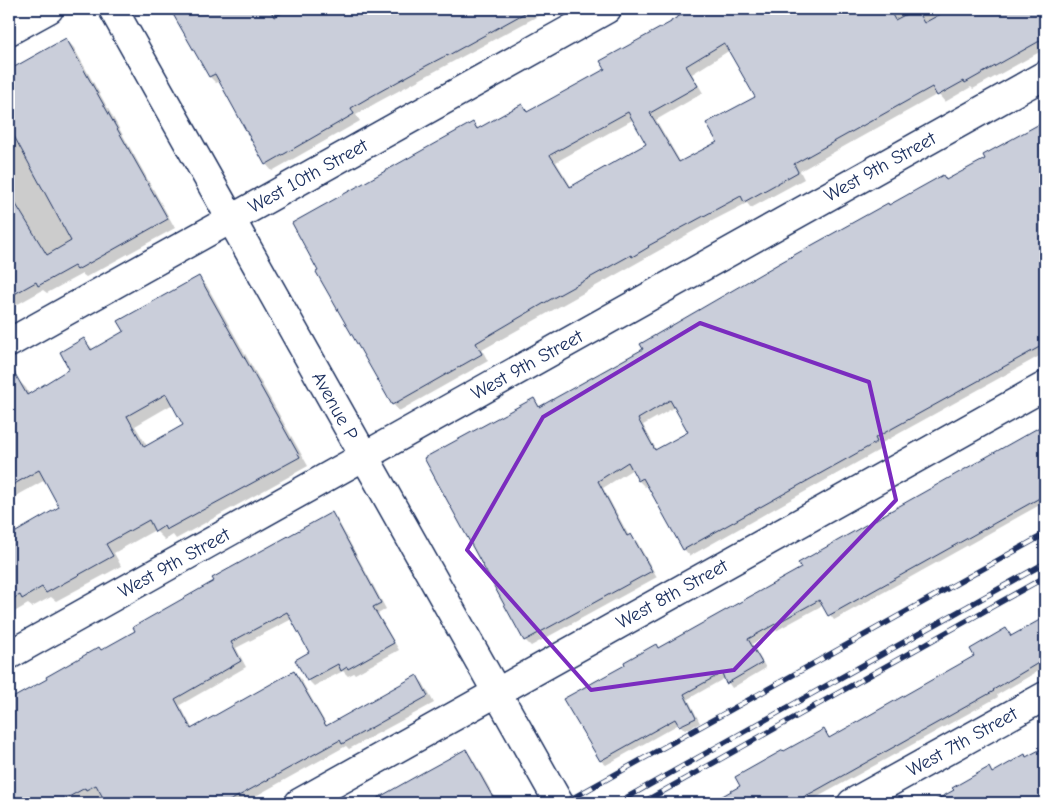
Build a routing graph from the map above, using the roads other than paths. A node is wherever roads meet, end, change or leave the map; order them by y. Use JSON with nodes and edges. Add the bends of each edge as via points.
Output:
{"nodes":[{"id":1,"x":49,"y":9,"type":"edge"},
{"id":2,"x":113,"y":9,"type":"edge"},
{"id":3,"x":607,"y":9,"type":"edge"},
{"id":4,"x":9,"y":31,"type":"edge"},
{"id":5,"x":1045,"y":75,"type":"edge"},
{"id":6,"x":231,"y":219,"type":"junction"},
{"id":7,"x":9,"y":343,"type":"edge"},
{"id":8,"x":1045,"y":386,"type":"edge"},
{"id":9,"x":364,"y":457,"type":"junction"},
{"id":10,"x":9,"y":656,"type":"edge"},
{"id":11,"x":496,"y":693,"type":"junction"},
{"id":12,"x":1045,"y":696,"type":"edge"},
{"id":13,"x":556,"y":799,"type":"edge"},
{"id":14,"x":299,"y":803,"type":"edge"},
{"id":15,"x":852,"y":803,"type":"edge"}],
"edges":[{"from":1,"to":4,"type":"street"},
{"from":2,"to":6,"type":"street","name":"Avenue P"},
{"from":3,"to":6,"type":"street","name":"West 10th Street"},
{"from":5,"to":9,"type":"street","name":"West 9th Street"},
{"from":6,"to":7,"type":"street","name":"West 10th Street"},
{"from":6,"to":9,"type":"street","name":"Avenue P"},
{"from":8,"to":11,"type":"street","name":"West 8th Street"},
{"from":9,"to":10,"type":"street","name":"West 9th Street"},
{"from":9,"to":11,"type":"street","name":"Avenue P"},
{"from":11,"to":13,"type":"street","name":"Avenue P"},
{"from":11,"to":14,"type":"street","name":"West 8th Street"},
{"from":12,"to":15,"type":"street","name":"West 7th Street"}]}
